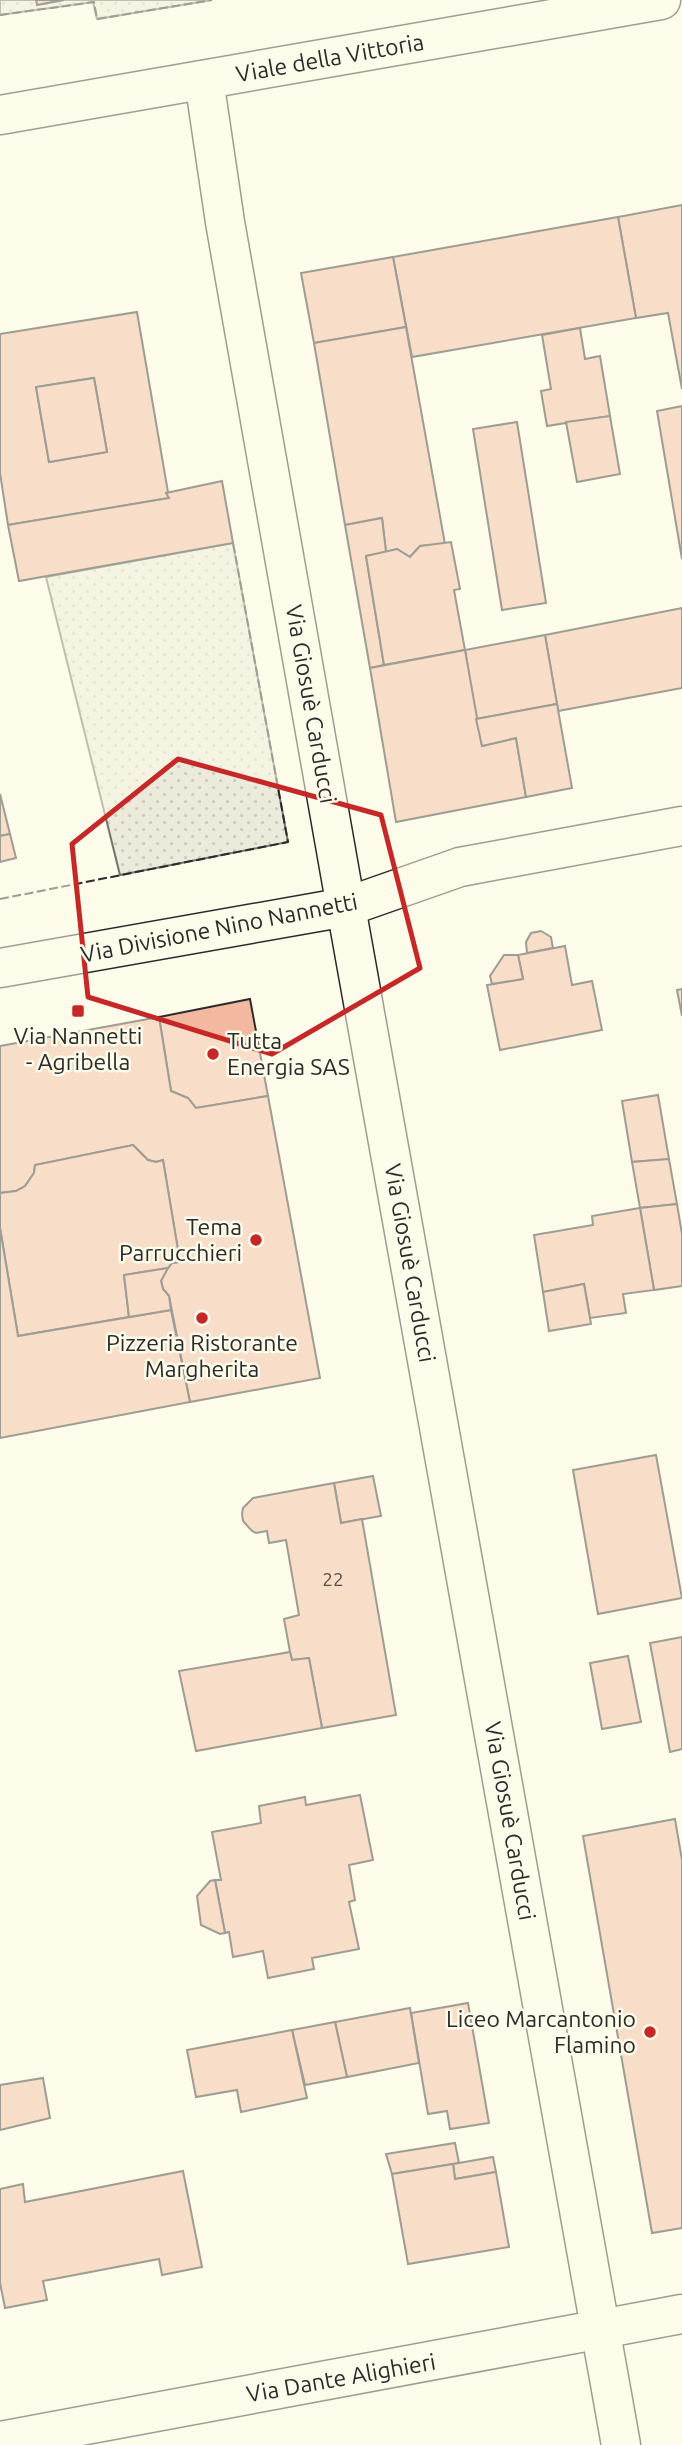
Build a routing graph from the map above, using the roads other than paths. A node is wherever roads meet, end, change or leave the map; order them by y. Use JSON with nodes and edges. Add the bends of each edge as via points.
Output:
{"nodes":[{"id":1,"x":661,"y":0,"type":"edge"},
{"id":2,"x":204,"y":80,"type":"junction"},
{"id":3,"x":0,"y":116,"type":"edge"},
{"id":4,"x":682,"y":826,"type":"edge"},
{"id":5,"x":346,"y":907,"type":"junction"},
{"id":6,"x":0,"y":968,"type":"edge"},
{"id":7,"x":682,"y":2314,"type":"edge"},
{"id":8,"x":601,"y":2330,"type":"junction"},
{"id":9,"x":0,"y":2441,"type":"edge"},
{"id":10,"x":621,"y":2445,"type":"edge"}],
"edges":[{"from":1,"to":2,"type":"street","name":"Viale della Vittoria"},
{"from":2,"to":3,"type":"street","name":"Viale della Vittoria"},
{"from":2,"to":5,"type":"street","name":"Via Giosuè Carducci"},
{"from":4,"to":5,"type":"street","name":"Via Divisione Nino Nannetti","via":[[460,867]]},
{"from":5,"to":6,"type":"street","name":"Via Divisione Nino Nannetti"},
{"from":5,"to":8,"type":"street","name":"Via Giosuè Carducci"},
{"from":7,"to":8,"type":"street","name":"Via Dante Alighieri"},
{"from":8,"to":9,"type":"street","name":"Via Dante Alighieri"},
{"from":8,"to":10,"type":"street","name":"Via Giosuè Carducci"}]}
